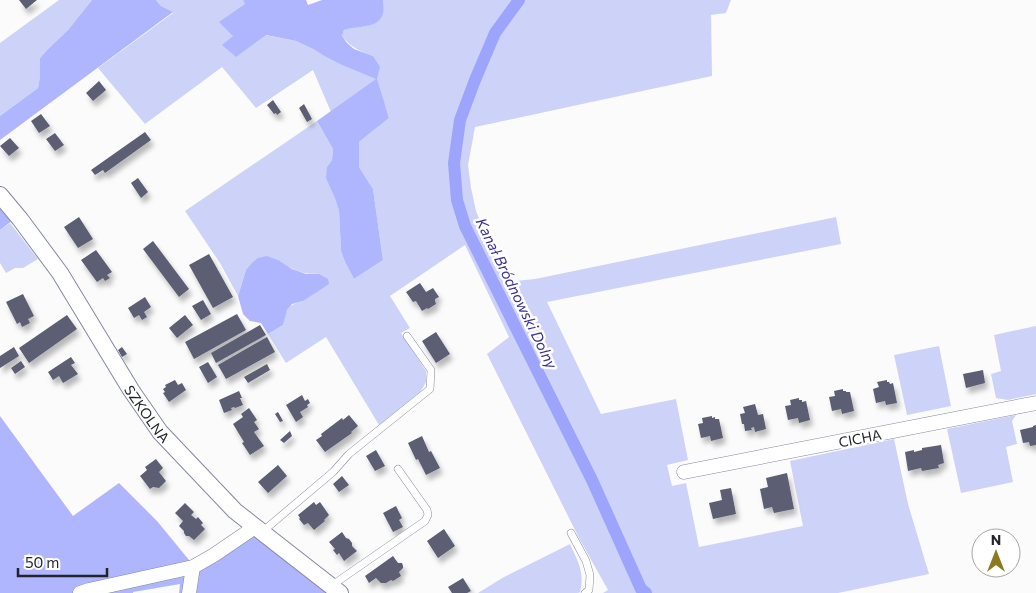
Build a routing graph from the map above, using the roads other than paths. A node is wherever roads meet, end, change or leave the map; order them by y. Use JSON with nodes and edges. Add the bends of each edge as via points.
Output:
{"nodes":[{"id":1,"x":0,"y":195,"type":"edge"},
{"id":2,"x":407,"y":336,"type":"dead end"},
{"id":3,"x":1036,"y":403,"type":"edge"},
{"id":4,"x":398,"y":469,"type":"dead end"},
{"id":5,"x":684,"y":472,"type":"dead end"},
{"id":6,"x":258,"y":530,"type":"junction"},
{"id":7,"x":571,"y":533,"type":"dead end"},
{"id":8,"x":193,"y":567,"type":"junction"},
{"id":9,"x":335,"y":589,"type":"edge"},
{"id":10,"x":80,"y":593,"type":"edge"},
{"id":11,"x":189,"y":593,"type":"edge"},
{"id":12,"x":585,"y":593,"type":"edge"}],
"edges":[{"from":1,"to":6,"type":"street","name":"SZKOLNA","via":[[60,273],[160,432],[235,511]]},
{"from":2,"to":6,"type":"lane","via":[[431,370],[430,389],[349,454],[333,472]]},
{"from":3,"to":5,"type":"street","name":"CICHA"},
{"from":4,"to":9,"type":"lane","via":[[427,510],[425,521]]},
{"from":6,"to":8,"type":"street"},
{"from":6,"to":9,"type":"street","name":"SZKOLNA"},
{"from":7,"to":12,"type":"lane","via":[[590,575],[589,590]]},
{"from":8,"to":10,"type":"street"},
{"from":8,"to":11,"type":"street"}]}
